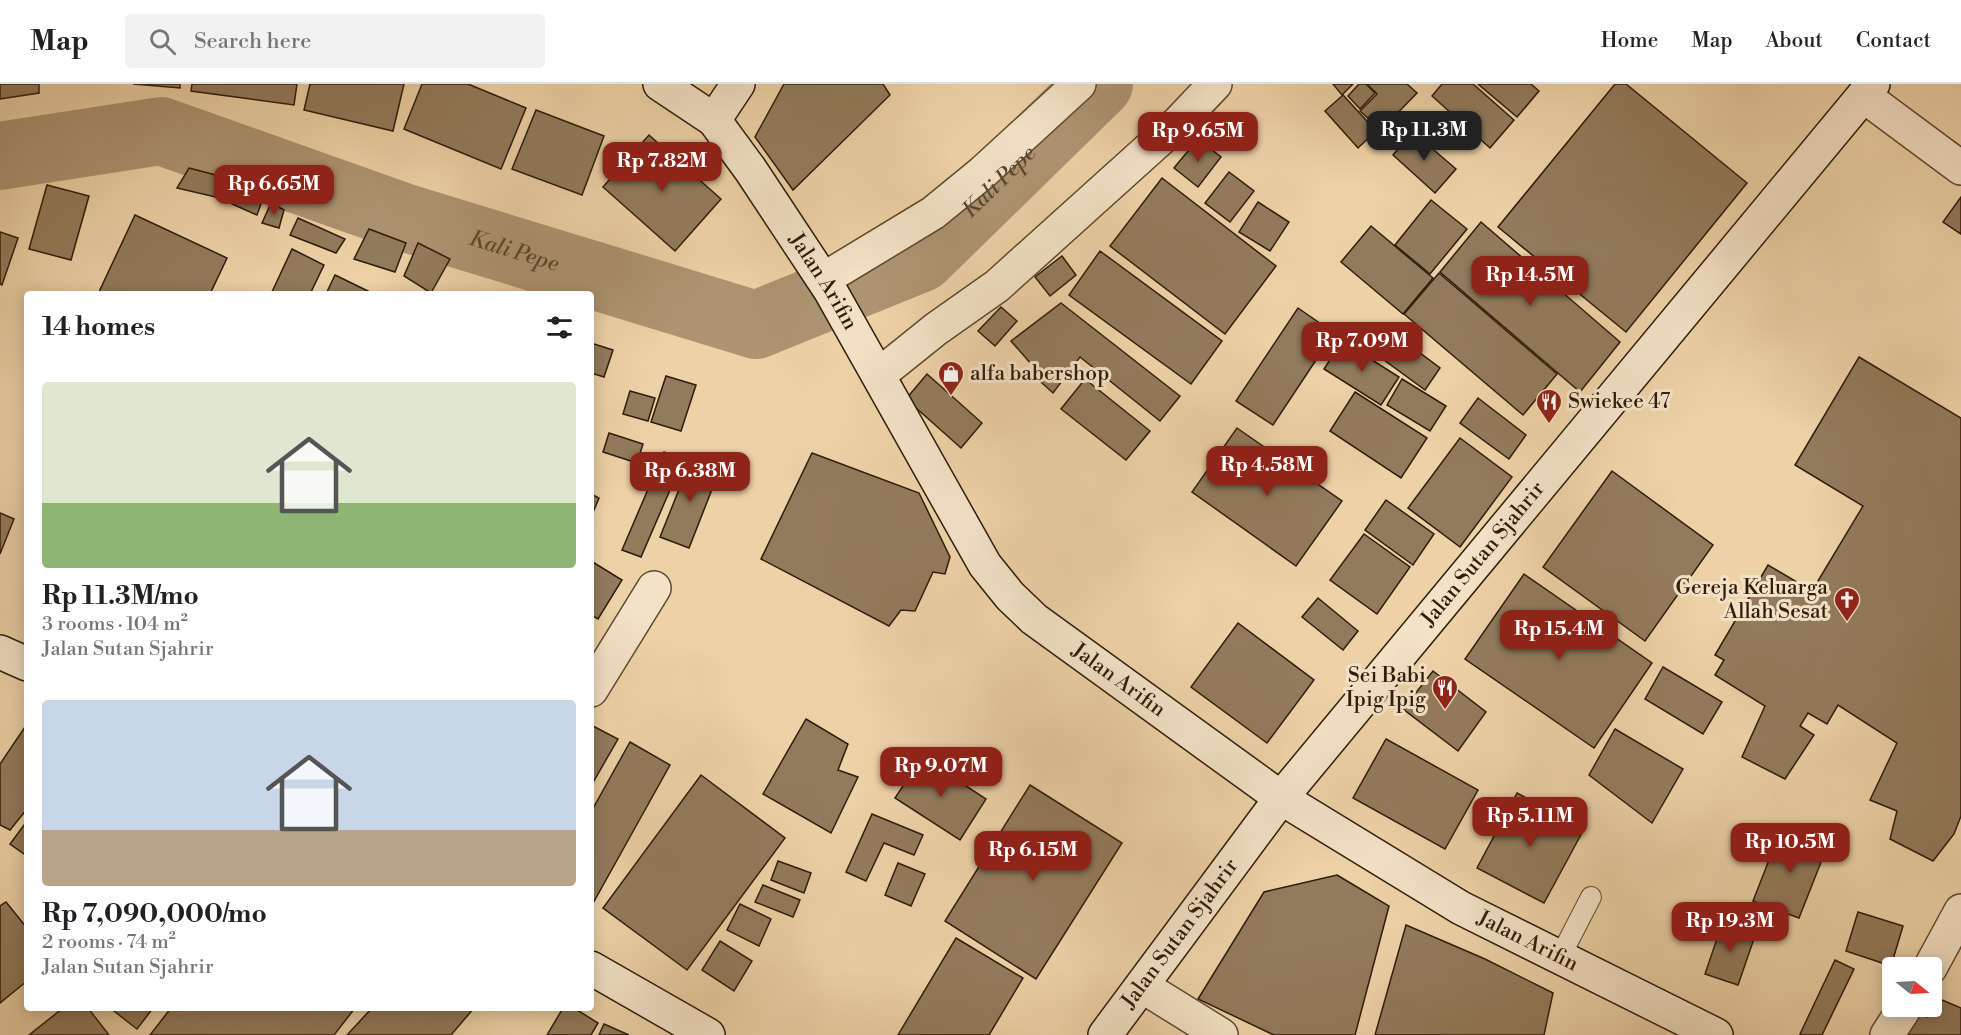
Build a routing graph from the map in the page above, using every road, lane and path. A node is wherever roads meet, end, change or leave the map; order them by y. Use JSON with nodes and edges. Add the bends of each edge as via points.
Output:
{"nodes":[{"id":1,"x":660,"y":84,"type":"edge"},
{"id":2,"x":738,"y":84,"type":"edge"},
{"id":3,"x":1079,"y":84,"type":"edge"},
{"id":4,"x":1215,"y":84,"type":"edge"},
{"id":5,"x":1868,"y":90,"type":"edge"},
{"id":6,"x":714,"y":120,"type":"junction"},
{"id":7,"x":1961,"y":168,"type":"edge"},
{"id":8,"x":827,"y":285,"type":"junction"},
{"id":9,"x":879,"y":372,"type":"junction"},
{"id":10,"x":654,"y":588,"type":"dead end"},
{"id":11,"x":0,"y":652,"type":"edge"},
{"id":12,"x":24,"y":663,"type":"edge"},
{"id":13,"x":594,"y":685,"type":"edge"},
{"id":14,"x":1281,"y":798,"type":"junction"},
{"id":15,"x":1591,"y":897,"type":"dead end"},
{"id":16,"x":1961,"y":911,"type":"edge"},
{"id":17,"x":1936,"y":957,"type":"edge"},
{"id":18,"x":1559,"y":958,"type":"junction"},
{"id":19,"x":594,"y":970,"type":"edge"},
{"id":20,"x":1142,"y":986,"type":"junction"},
{"id":21,"x":1899,"y":1017,"type":"edge"},
{"id":22,"x":708,"y":1035,"type":"edge"},
{"id":23,"x":1105,"y":1035,"type":"edge"},
{"id":24,"x":1221,"y":1035,"type":"edge"},
{"id":25,"x":1716,"y":1035,"type":"edge"},
{"id":26,"x":1887,"y":1035,"type":"edge"}],
"edges":[{"from":1,"to":6,"type":"main road"},
{"from":2,"to":6,"type":"main road"},
{"from":3,"to":8,"type":"main road","via":[[933,213]]},
{"from":4,"to":9,"type":"main road","via":[[1179,122],[1006,278]]},
{"from":5,"to":7,"type":"main road"},
{"from":5,"to":14,"type":"main road","name":"Jalan Sutan Sjahrir"},
{"from":6,"to":8,"type":"main road","name":"Jalan Arifin"},
{"from":8,"to":9,"type":"main road","name":"Jalan Arifin"},
{"from":9,"to":14,"type":"main road","name":"Jalan Arifin","via":[[985,565],[1010,596],[1034,619]]},
{"from":10,"to":13,"type":"main road"},
{"from":11,"to":12,"type":"main road"},
{"from":14,"to":18,"type":"main road","name":"Jalan Arifin","via":[[1461,908]]},
{"from":14,"to":20,"type":"main road","name":"Jalan Sutan Sjahrir"},
{"from":15,"to":18,"type":"lane"},
{"from":16,"to":17,"type":"main road"},
{"from":18,"to":25,"type":"main road","name":"Jalan Arifin"},
{"from":19,"to":22,"type":"main road"},
{"from":20,"to":23,"type":"main road","name":"Jalan Sutan Sjahrir"},
{"from":20,"to":24,"type":"main road"},
{"from":21,"to":26,"type":"main road"}]}
